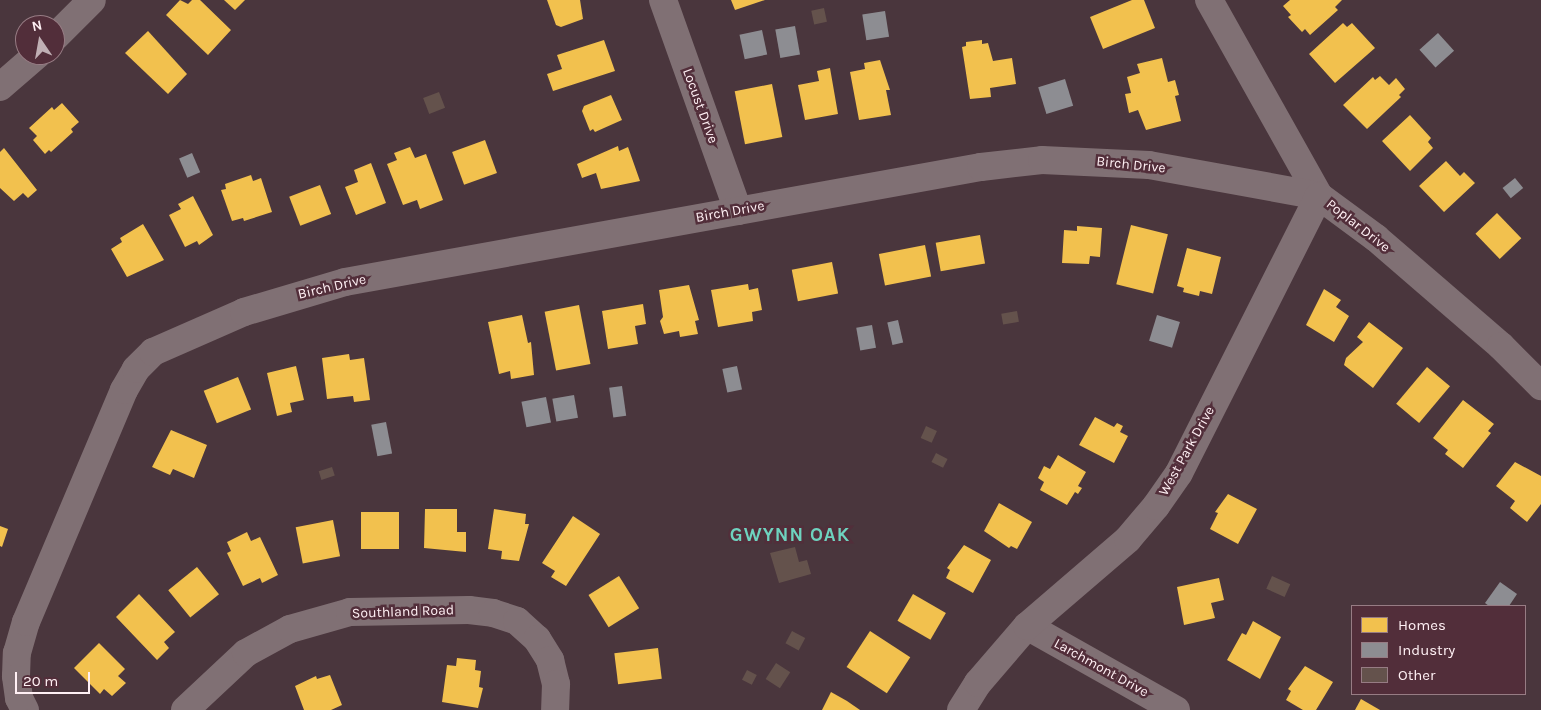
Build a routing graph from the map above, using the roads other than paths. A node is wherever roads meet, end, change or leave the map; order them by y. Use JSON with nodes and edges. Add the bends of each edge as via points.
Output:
{"nodes":[{"id":1,"x":92,"y":0,"type":"edge"},
{"id":2,"x":662,"y":0,"type":"edge"},
{"id":3,"x":1209,"y":0,"type":"edge"},
{"id":4,"x":65,"y":27,"type":"edge"},
{"id":5,"x":25,"y":65,"type":"edge"},
{"id":6,"x":0,"y":87,"type":"edge"},
{"id":7,"x":1319,"y":196,"type":"junction"},
{"id":8,"x":738,"y":211,"type":"junction"},
{"id":9,"x":1541,"y":386,"type":"edge"},
{"id":10,"x":1027,"y":626,"type":"junction"},
{"id":11,"x":25,"y":710,"type":"edge"},
{"id":12,"x":185,"y":710,"type":"edge"},
{"id":13,"x":555,"y":710,"type":"edge"},
{"id":14,"x":961,"y":710,"type":"edge"},
{"id":15,"x":1176,"y":710,"type":"edge"}],
"edges":[{"from":1,"to":4,"type":"street"},
{"from":2,"to":8,"type":"street","name":"Locust Drive"},
{"from":3,"to":7,"type":"street","name":"Poplar Drive"},
{"from":5,"to":6,"type":"street"},
{"from":7,"to":8,"type":"street","name":"Birch Drive","via":[[1148,165],[1042,160],[981,167]]},
{"from":7,"to":9,"type":"street","name":"Poplar Drive","via":[[1376,238],[1501,346]]},
{"from":7,"to":10,"type":"street","name":"West Park Drive","via":[[1178,473],[1160,500],[1128,539]]},
{"from":8,"to":11,"type":"street","name":"Birch Drive","via":[[345,282],[244,312],[154,352],[136,369],[124,390],[26,622],[17,653],[16,676],[19,698]]},
{"from":10,"to":14,"type":"street","name":"West Park Drive","via":[[978,683]]},
{"from":10,"to":15,"type":"street","name":"Larchmont Drive"},
{"from":12,"to":13,"type":"street","name":"Southland Road","via":[[246,653],[290,629],[350,612],[469,610],[494,613],[517,621],[537,639],[550,660]]}]}
